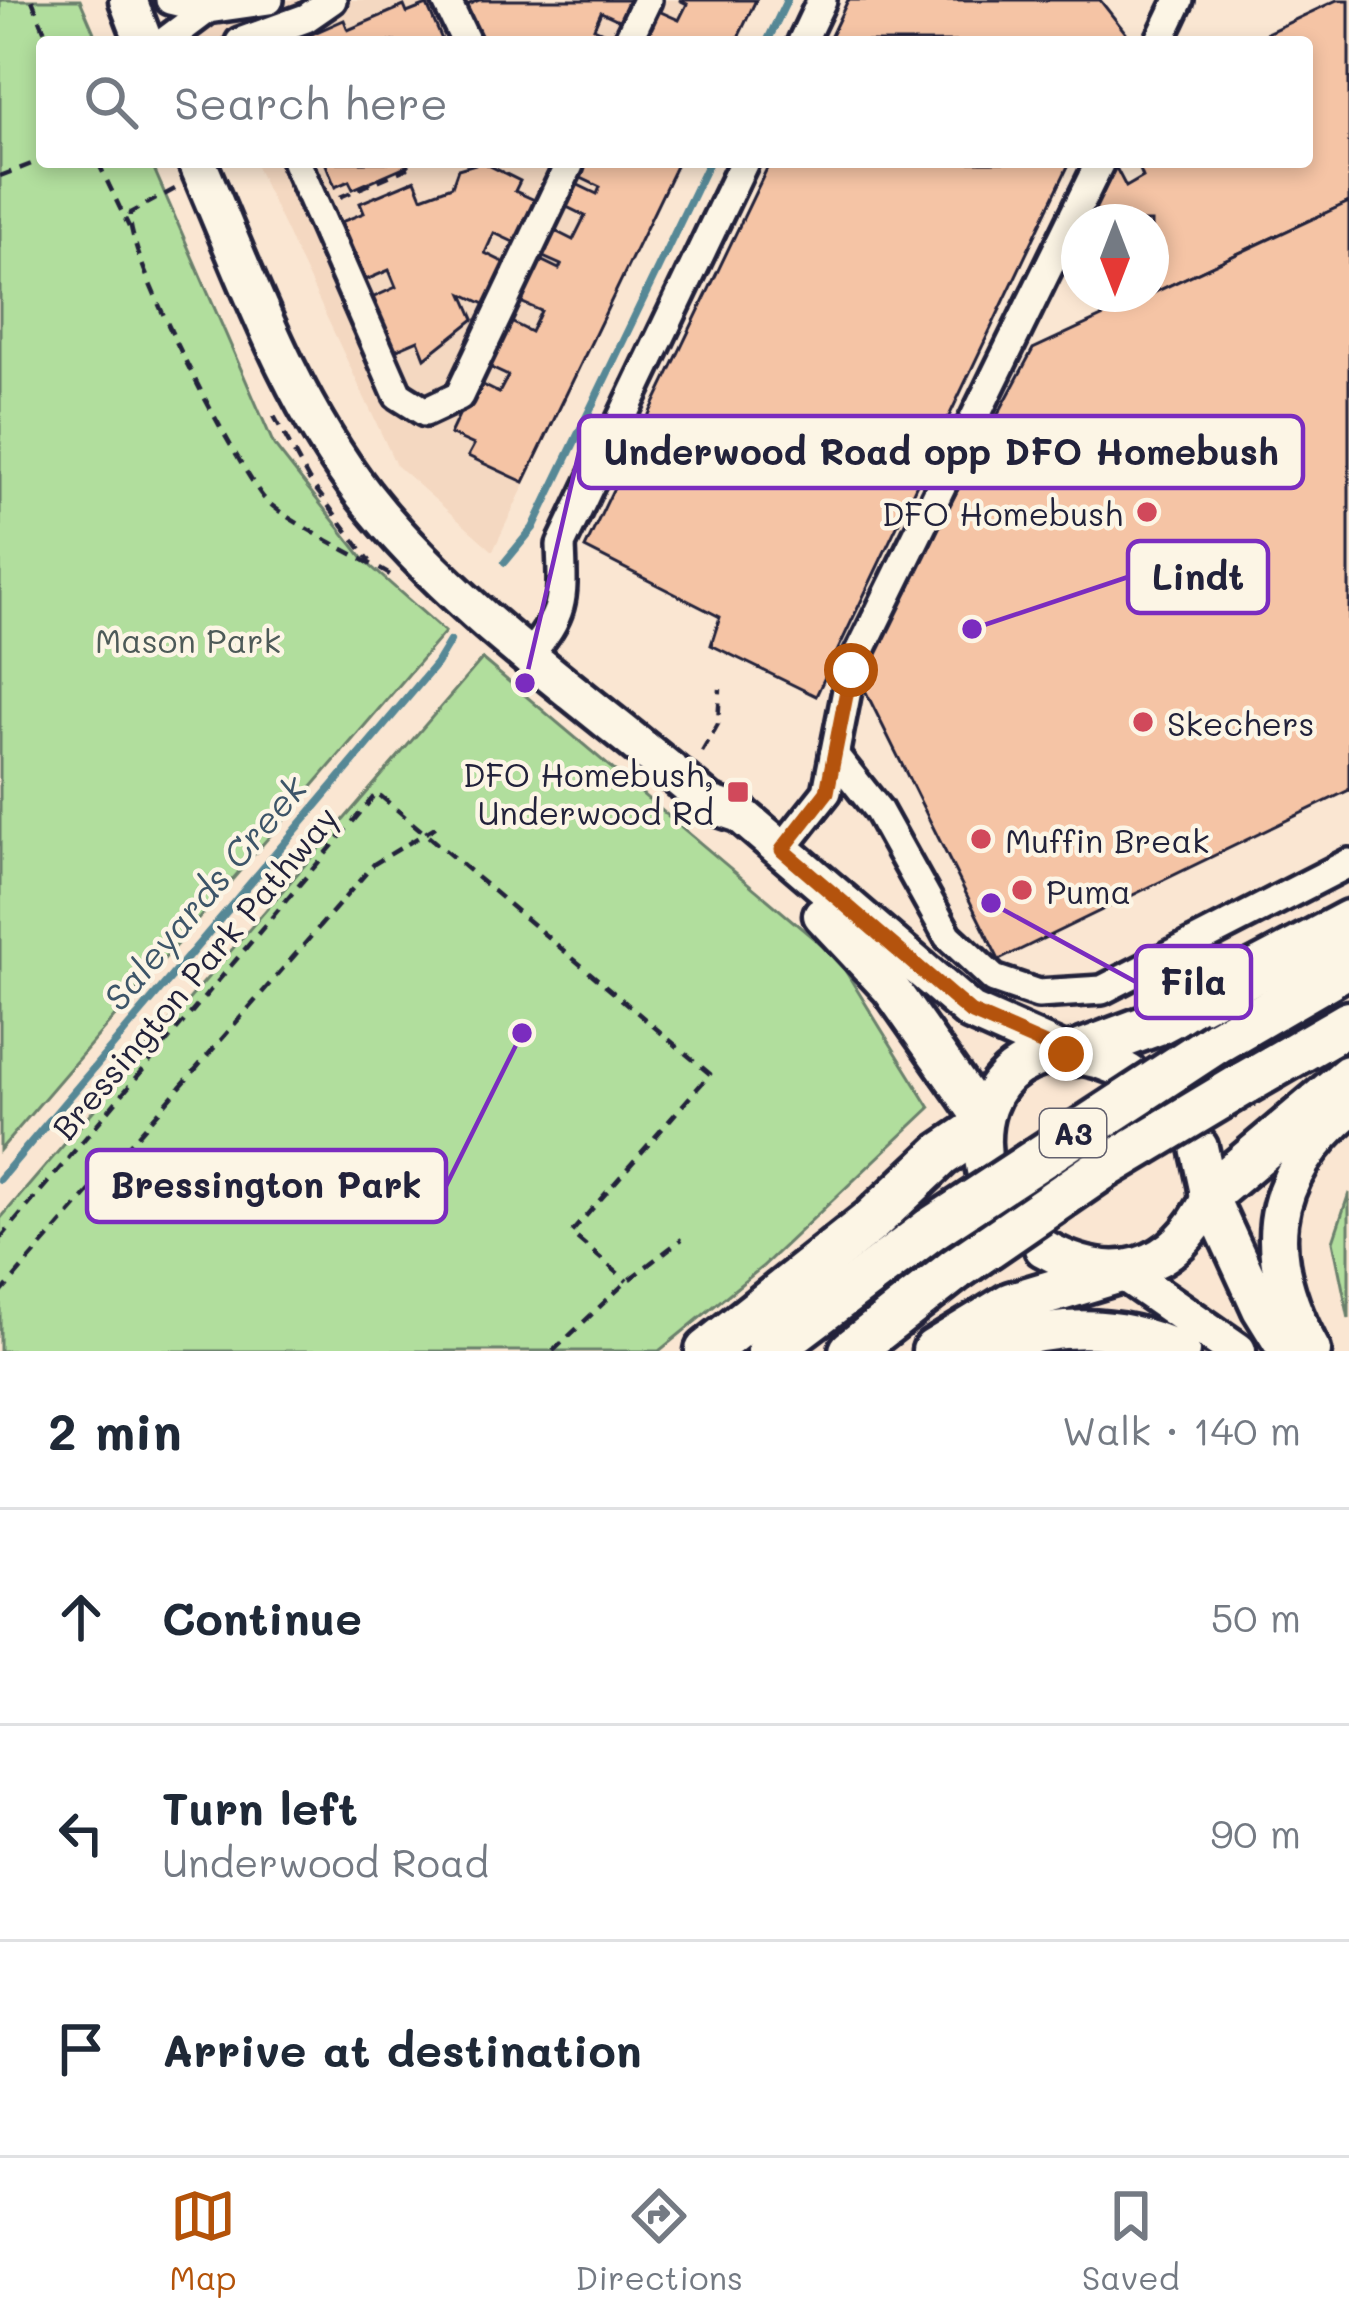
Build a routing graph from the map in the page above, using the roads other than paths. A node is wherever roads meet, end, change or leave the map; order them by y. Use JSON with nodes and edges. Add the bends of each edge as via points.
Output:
{"nodes":[{"id":1,"x":128,"y":0,"type":"edge"},
{"id":2,"x":170,"y":0,"type":"edge"},
{"id":3,"x":269,"y":0,"type":"edge"},
{"id":4,"x":332,"y":0,"type":"edge"},
{"id":5,"x":446,"y":0,"type":"edge"},
{"id":6,"x":647,"y":0,"type":"edge"},
{"id":7,"x":822,"y":0,"type":"edge"},
{"id":8,"x":1179,"y":0,"type":"edge"},
{"id":9,"x":208,"y":9,"type":"junction"},
{"id":10,"x":142,"y":36,"type":"edge"},
{"id":11,"x":172,"y":36,"type":"edge"},
{"id":12,"x":256,"y":36,"type":"edge"},
{"id":13,"x":463,"y":36,"type":"edge"},
{"id":14,"x":630,"y":36,"type":"edge"},
{"id":15,"x":805,"y":36,"type":"edge"},
{"id":16,"x":1162,"y":36,"type":"edge"},
{"id":17,"x":299,"y":168,"type":"edge"},
{"id":18,"x":565,"y":168,"type":"edge"},
{"id":19,"x":741,"y":168,"type":"edge"},
{"id":20,"x":1097,"y":168,"type":"edge"},
{"id":21,"x":186,"y":175,"type":"edge"},
{"id":22,"x":530,"y":654,"type":"junction"},
{"id":23,"x":834,"y":755,"type":"junction"},
{"id":24,"x":710,"y":804,"type":"junction"},
{"id":25,"x":782,"y":850,"type":"junction"},
{"id":26,"x":1349,"y":863,"type":"edge"},
{"id":27,"x":1349,"y":922,"type":"edge"},
{"id":28,"x":1349,"y":965,"type":"edge"},
{"id":29,"x":1349,"y":1023,"type":"edge"},
{"id":30,"x":1070,"y":1054,"type":"junction"},
{"id":31,"x":1130,"y":1073,"type":"dead end"},
{"id":32,"x":1349,"y":1077,"type":"edge"},
{"id":33,"x":1349,"y":1108,"type":"edge"},
{"id":34,"x":981,"y":1139,"type":"junction"},
{"id":35,"x":1199,"y":1147,"type":"dead end"},
{"id":36,"x":1210,"y":1196,"type":"junction"},
{"id":37,"x":1043,"y":1248,"type":"dead end"},
{"id":38,"x":1118,"y":1272,"type":"junction"},
{"id":39,"x":707,"y":1351,"type":"edge"},
{"id":40,"x":769,"y":1351,"type":"edge"},
{"id":41,"x":850,"y":1351,"type":"edge"},
{"id":42,"x":934,"y":1351,"type":"edge"},
{"id":43,"x":979,"y":1351,"type":"edge"},
{"id":44,"x":1181,"y":1351,"type":"edge"},
{"id":45,"x":1237,"y":1351,"type":"edge"},
{"id":46,"x":1287,"y":1351,"type":"edge"},
{"id":47,"x":1312,"y":1351,"type":"edge"}],
"edges":[{"from":1,"to":10,"type":"main road"},
{"from":2,"to":9,"type":"lane"},
{"from":3,"to":9,"type":"lane"},
{"from":4,"to":12,"type":"lane"},
{"from":5,"to":13,"type":"lane"},
{"from":6,"to":14,"type":"lane"},
{"from":7,"to":15,"type":"lane"},
{"from":8,"to":16,"type":"lane"},
{"from":9,"to":11,"type":"lane"},
{"from":17,"to":18,"type":"lane","via":[[398,395],[425,412],[459,397]]},
{"from":19,"to":22,"type":"lane","via":[[561,545],[558,620]]},
{"from":20,"to":23,"type":"lane","via":[[851,670]]},
{"from":21,"to":22,"type":"main road","via":[[296,387],[364,495]]},
{"from":22,"to":24,"type":"main road"},
{"from":23,"to":25,"type":"lane","via":[[827,792]]},
{"from":23,"to":26,"type":"lane","via":[[878,810],[948,936],[994,980],[1038,994],[1102,990]]},
{"from":24,"to":25,"type":"main road","via":[[740,814]]},
{"from":24,"to":34,"type":"main road","via":[[722,829],[879,974]]},
{"from":25,"to":30,"type":"main road","via":[[970,1012]]},
{"from":27,"to":30,"type":"highway","via":[[1158,1023]]},
{"from":28,"to":40,"type":"highway","number":"A3","bridge":true,"via":[[931,1229]]},
{"from":29,"to":41,"type":"highway","number":"A3","bridge":true,"via":[[1100,1170]]},
{"from":30,"to":31,"type":"main road"},
{"from":30,"to":34,"type":"main road","via":[[1009,1076],[988,1096]]},
{"from":32,"to":36,"type":"highway"},
{"from":33,"to":47,"type":"main road","via":[[1294,1169],[1281,1204],[1278,1267]]},
{"from":34,"to":39,"type":"highway","via":[[941,1155],[872,1221]]},
{"from":35,"to":36,"type":"main road"},
{"from":36,"to":38,"type":"main road","via":[[1178,1245]]},
{"from":36,"to":46,"type":"main road"},
{"from":37,"to":38,"type":"main road","via":[[1079,1266]]},
{"from":38,"to":42,"type":"highway","via":[[1011,1304]]},
{"from":38,"to":45,"type":"main road"},
{"from":43,"to":44,"type":"main road","via":[[1063,1328],[1126,1333]]}]}
